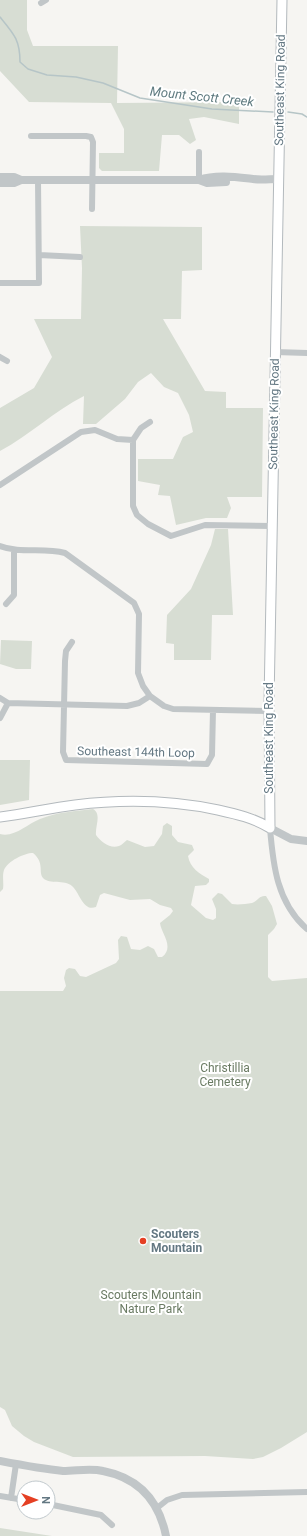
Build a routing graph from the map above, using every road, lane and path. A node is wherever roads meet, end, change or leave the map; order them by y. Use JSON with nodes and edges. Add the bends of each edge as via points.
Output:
{"nodes":[{"id":1,"x":282,"y":0,"type":"edge"},
{"id":2,"x":31,"y":136,"type":"dead end"},
{"id":3,"x":199,"y":152,"type":"dead end"},
{"id":4,"x":0,"y":177,"type":"edge"},
{"id":5,"x":279,"y":179,"type":"junction"},
{"id":6,"x":21,"y":180,"type":"junction"},
{"id":7,"x":38,"y":180,"type":"junction"},
{"id":8,"x":93,"y":180,"type":"junction"},
{"id":9,"x":199,"y":180,"type":"junction"},
{"id":10,"x":0,"y":183,"type":"edge"},
{"id":11,"x":92,"y":209,"type":"dead end"},
{"id":12,"x":39,"y":255,"type":"junction"},
{"id":13,"x":80,"y":257,"type":"dead end"},
{"id":14,"x":0,"y":283,"type":"edge"},
{"id":15,"x":275,"y":352,"type":"junction"},
{"id":16,"x":307,"y":353,"type":"edge"},
{"id":17,"x":0,"y":357,"type":"edge"},
{"id":18,"x":7,"y":361,"type":"dead end"},
{"id":19,"x":150,"y":422,"type":"dead end"},
{"id":20,"x":133,"y":440,"type":"junction"},
{"id":21,"x":0,"y":485,"type":"edge"},
{"id":22,"x":272,"y":526,"type":"junction"},
{"id":23,"x":0,"y":546,"type":"edge"},
{"id":24,"x":14,"y":550,"type":"junction"},
{"id":25,"x":6,"y":604,"type":"dead end"},
{"id":26,"x":72,"y":642,"type":"dead end"},
{"id":27,"x":150,"y":696,"type":"junction"},
{"id":28,"x":0,"y":698,"type":"edge"},
{"id":29,"x":8,"y":703,"type":"junction"},
{"id":30,"x":64,"y":704,"type":"junction"},
{"id":31,"x":213,"y":710,"type":"junction"},
{"id":32,"x":269,"y":711,"type":"junction"},
{"id":33,"x":0,"y":718,"type":"edge"},
{"id":34,"x":0,"y":817,"type":"edge"},
{"id":35,"x":270,"y":828,"type":"junction"},
{"id":36,"x":307,"y":841,"type":"edge"},
{"id":37,"x":307,"y":929,"type":"edge"},
{"id":38,"x":0,"y":1460,"type":"edge"},
{"id":39,"x":16,"y":1464,"type":"junction"},
{"id":40,"x":307,"y":1492,"type":"edge"},
{"id":41,"x":0,"y":1496,"type":"edge"},
{"id":42,"x":11,"y":1498,"type":"junction"},
{"id":43,"x":16,"y":1499,"type":"edge"},
{"id":44,"x":56,"y":1506,"type":"edge"},
{"id":45,"x":157,"y":1508,"type":"junction"},
{"id":46,"x":112,"y":1525,"type":"dead end"},
{"id":47,"x":166,"y":1536,"type":"edge"}],
"edges":[{"from":1,"to":5,"type":"main road","name":"Southeast King Road"},
{"from":2,"to":8,"type":"street","via":[[91,137]]},
{"from":3,"to":9,"type":"street"},
{"from":4,"to":6,"type":"street"},
{"from":5,"to":9,"type":"street","via":[[208,183]]},
{"from":5,"to":15,"type":"main road","name":"Southeast King Road"},
{"from":6,"to":7,"type":"street"},
{"from":6,"to":10,"type":"street"},
{"from":7,"to":8,"type":"street"},
{"from":7,"to":12,"type":"street"},
{"from":8,"to":9,"type":"street"},
{"from":8,"to":11,"type":"street"},
{"from":12,"to":13,"type":"street"},
{"from":12,"to":14,"type":"street","via":[[39,283]]},
{"from":15,"to":16,"type":"street"},
{"from":15,"to":22,"type":"main road","name":"Southeast King Road"},
{"from":17,"to":18,"type":"street"},
{"from":19,"to":20,"type":"street","via":[[141,428]]},
{"from":20,"to":21,"type":"street","via":[[117,439],[95,430],[82,432]]},
{"from":20,"to":22,"type":"street","via":[[133,506],[137,515],[148,524],[171,536],[205,525]]},
{"from":22,"to":32,"type":"main road","name":"Southeast King Road"},
{"from":23,"to":24,"type":"street"},
{"from":24,"to":25,"type":"street","via":[[14,595]]},
{"from":24,"to":27,"type":"street","via":[[53,550],[65,553],[134,603],[139,614],[138,673]]},
{"from":26,"to":30,"type":"street","via":[[66,650]]},
{"from":27,"to":30,"type":"street","via":[[139,703],[127,706]]},
{"from":27,"to":31,"type":"street","via":[[173,709]]},
{"from":28,"to":29,"type":"street"},
{"from":29,"to":30,"type":"street"},
{"from":29,"to":33,"type":"street"},
{"from":30,"to":31,"type":"street","name":"Southeast 144th Loop","via":[[64,757],[73,762],[208,764],[212,755]]},
{"from":31,"to":32,"type":"street"},
{"from":32,"to":35,"type":"main road","name":"Southeast King Road"},
{"from":34,"to":35,"type":"main road","via":[[84,804],[152,801],[220,811],[261,822]]},
{"from":35,"to":36,"type":"street","via":[[291,839]]},
{"from":35,"to":37,"type":"street","via":[[275,874],[282,894],[294,915]]},
{"from":38,"to":39,"type":"street"},
{"from":39,"to":42,"type":"street"},
{"from":39,"to":45,"type":"street","via":[[63,1470],[89,1469],[108,1473],[145,1491]]},
{"from":40,"to":45,"type":"street","via":[[182,1495],[167,1500]]},
{"from":41,"to":42,"type":"street"},
{"from":42,"to":43,"type":"street"},
{"from":44,"to":46,"type":"street","via":[[101,1515]]},
{"from":45,"to":47,"type":"street"}]}
